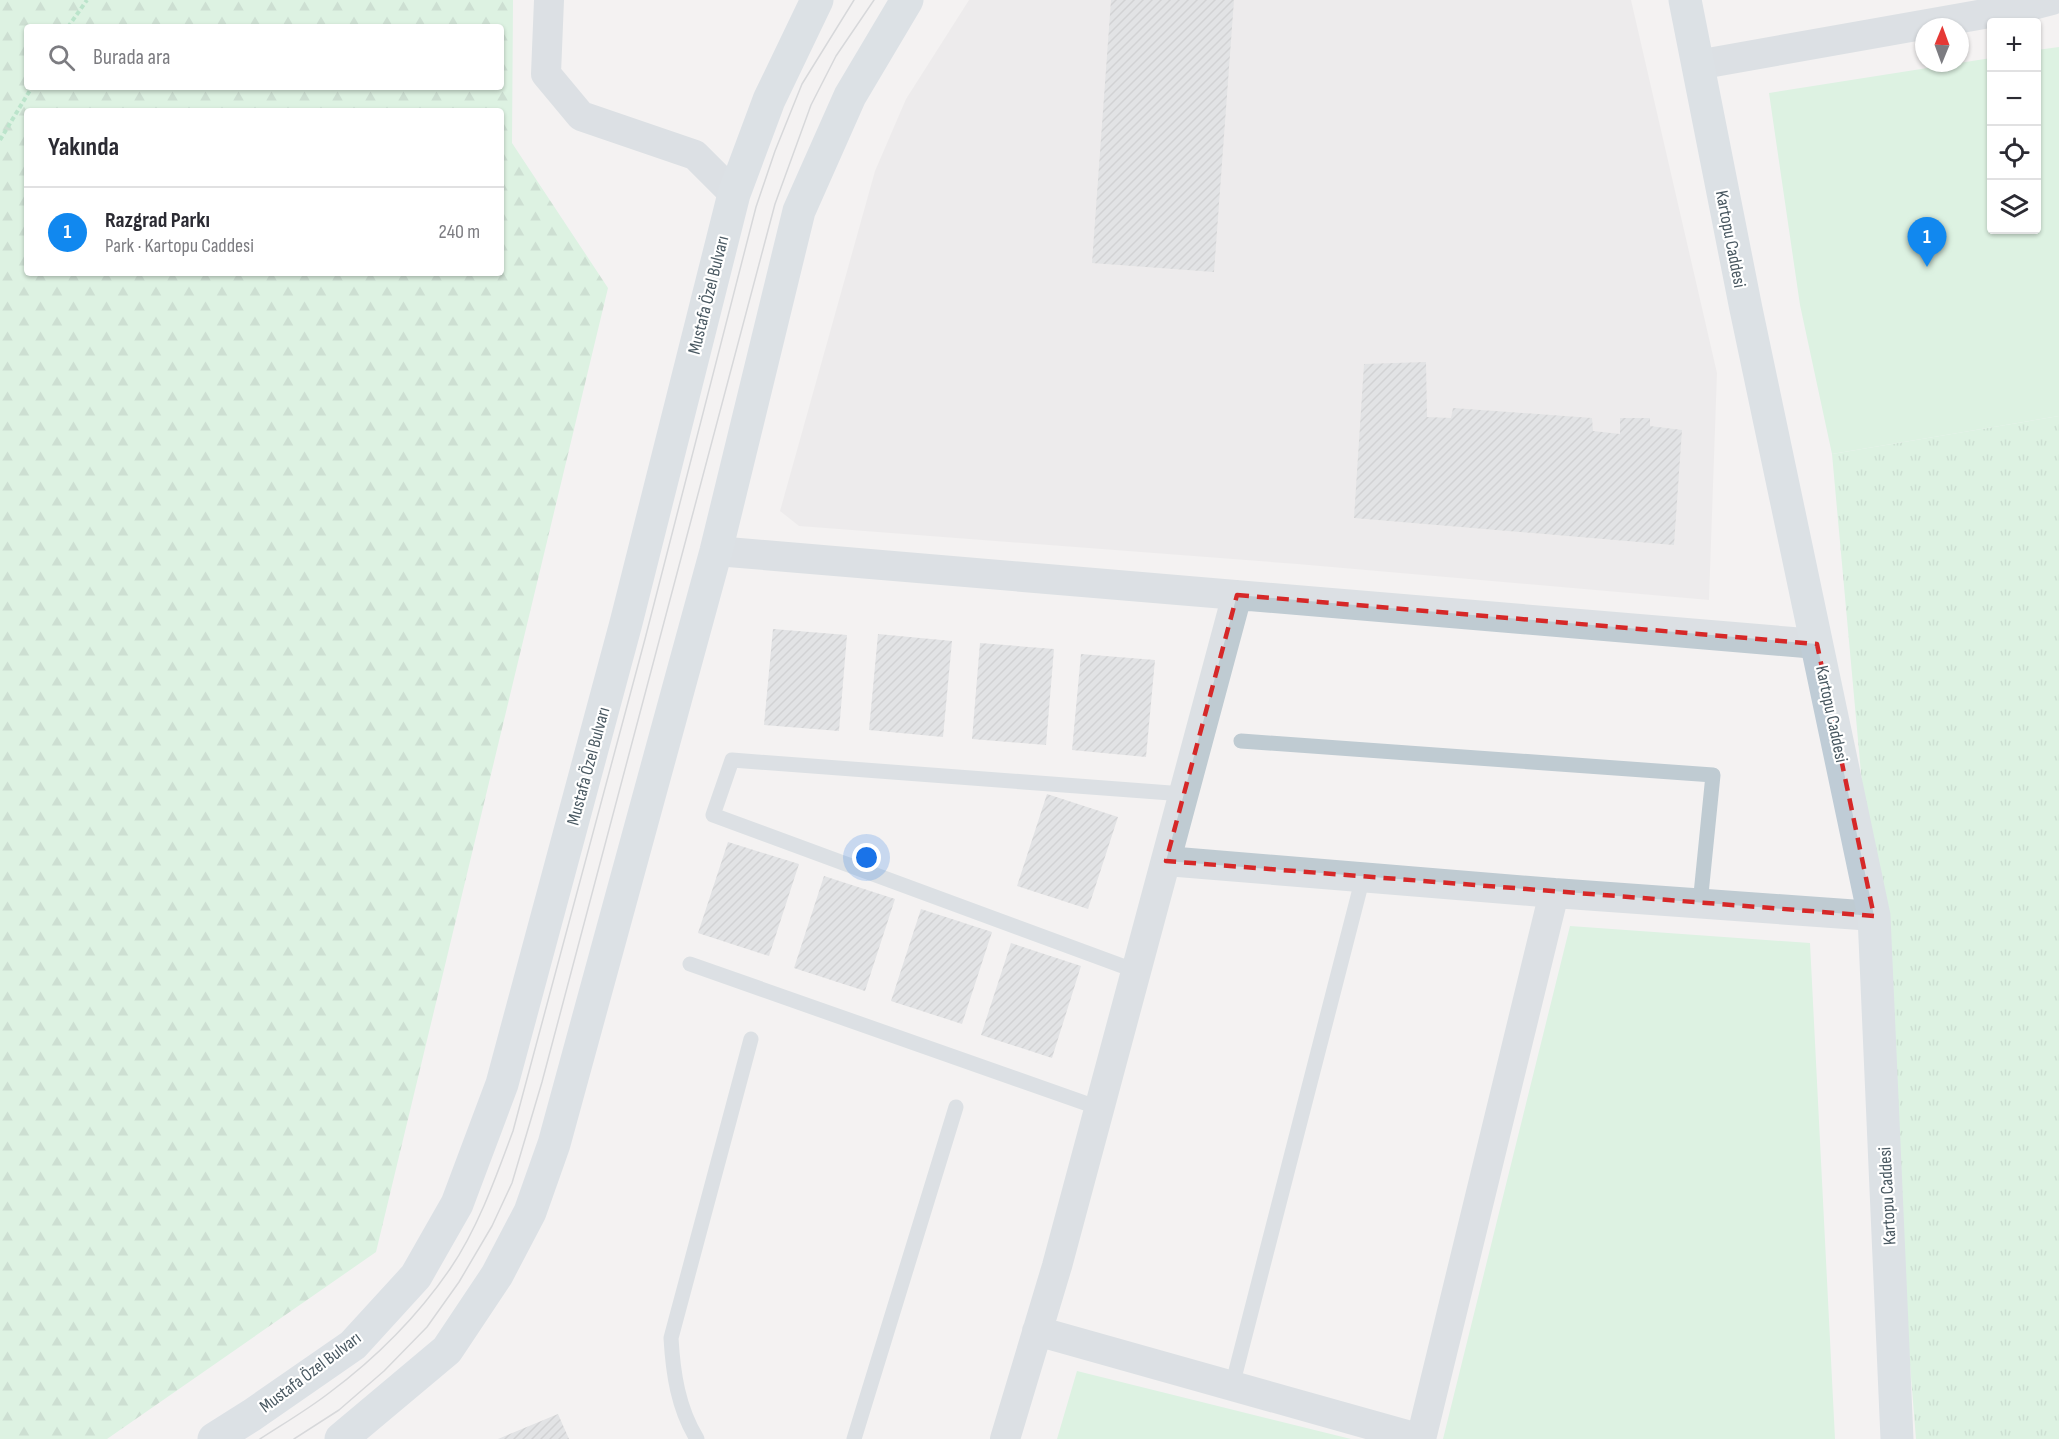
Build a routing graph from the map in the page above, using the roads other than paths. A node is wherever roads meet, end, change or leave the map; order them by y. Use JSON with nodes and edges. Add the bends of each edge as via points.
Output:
{"nodes":[{"id":1,"x":549,"y":0,"type":"edge"},
{"id":2,"x":817,"y":0,"type":"edge"},
{"id":3,"x":907,"y":0,"type":"edge"},
{"id":4,"x":1685,"y":0,"type":"edge"},
{"id":5,"x":2052,"y":0,"type":"edge"},
{"id":6,"x":1697,"y":66,"type":"junction"},
{"id":7,"x":734,"y":194,"type":"junction"},
{"id":8,"x":716,"y":551,"type":"junction"},
{"id":9,"x":1237,"y":595,"type":"junction"},
{"id":10,"x":1817,"y":644,"type":"junction"},
{"id":11,"x":1241,"y":741,"type":"dead end"},
{"id":12,"x":1184,"y":794,"type":"junction"},
{"id":13,"x":1166,"y":861,"type":"junction"},
{"id":14,"x":1363,"y":877,"type":"junction"},
{"id":15,"x":1554,"y":893,"type":"junction"},
{"id":16,"x":1700,"y":904,"type":"junction"},
{"id":17,"x":1874,"y":916,"type":"junction"},
{"id":18,"x":690,"y":964,"type":"dead end"},
{"id":19,"x":1136,"y":970,"type":"junction"},
{"id":20,"x":751,"y":1039,"type":"dead end"},
{"id":21,"x":956,"y":1107,"type":"dead end"},
{"id":22,"x":1099,"y":1108,"type":"junction"},
{"id":23,"x":1037,"y":1331,"type":"junction"},
{"id":24,"x":1232,"y":1386,"type":"junction"},
{"id":25,"x":214,"y":1439,"type":"edge"},
{"id":26,"x":341,"y":1439,"type":"edge"},
{"id":27,"x":697,"y":1439,"type":"edge"},
{"id":28,"x":854,"y":1439,"type":"edge"},
{"id":29,"x":1005,"y":1439,"type":"edge"},
{"id":30,"x":1897,"y":1439,"type":"edge"}],
"edges":[{"from":1,"to":7,"type":"street","via":[[546,74],[581,116],[695,155]]},
{"from":2,"to":7,"type":"main road","name":"Mustafa Özel Bulvarı","via":[[769,100]]},
{"from":3,"to":8,"type":"main road","via":[[850,96],[799,211]]},
{"from":4,"to":6,"type":"main road","name":"Kartopu Caddesi"},
{"from":5,"to":6,"type":"street"},
{"from":6,"to":10,"type":"main road","name":"Kartopu Caddesi"},
{"from":7,"to":25,"type":"main road","name":"Mustafa Özel Bulvarı","via":[[626,624],[502,1084],[457,1204],[416,1276],[353,1345]]},
{"from":8,"to":9,"type":"street"},
{"from":8,"to":26,"type":"main road","via":[[554,1144],[530,1212],[497,1275],[447,1350]]},
{"from":9,"to":10,"type":"street"},
{"from":9,"to":12,"type":"street"},
{"from":10,"to":17,"type":"main road","name":"Kartopu Caddesi"},
{"from":11,"to":16,"type":"lane","via":[[1713,775]]},
{"from":12,"to":13,"type":"street"},
{"from":12,"to":19,"type":"lane","via":[[732,760],[713,815]]},
{"from":13,"to":14,"type":"street"},
{"from":13,"to":19,"type":"street"},
{"from":14,"to":15,"type":"street"},
{"from":14,"to":24,"type":"lane"},
{"from":15,"to":16,"type":"street"},
{"from":15,"to":24,"type":"street","via":[[1421,1439]]},
{"from":16,"to":17,"type":"street"},
{"from":17,"to":30,"type":"main road","name":"Kartopu Caddesi"},
{"from":18,"to":22,"type":"lane"},
{"from":19,"to":22,"type":"street"},
{"from":20,"to":27,"type":"lane","via":[[671,1338],[678,1394]]},
{"from":21,"to":28,"type":"lane"},
{"from":22,"to":23,"type":"street"},
{"from":23,"to":24,"type":"street"},
{"from":23,"to":29,"type":"street"}]}
